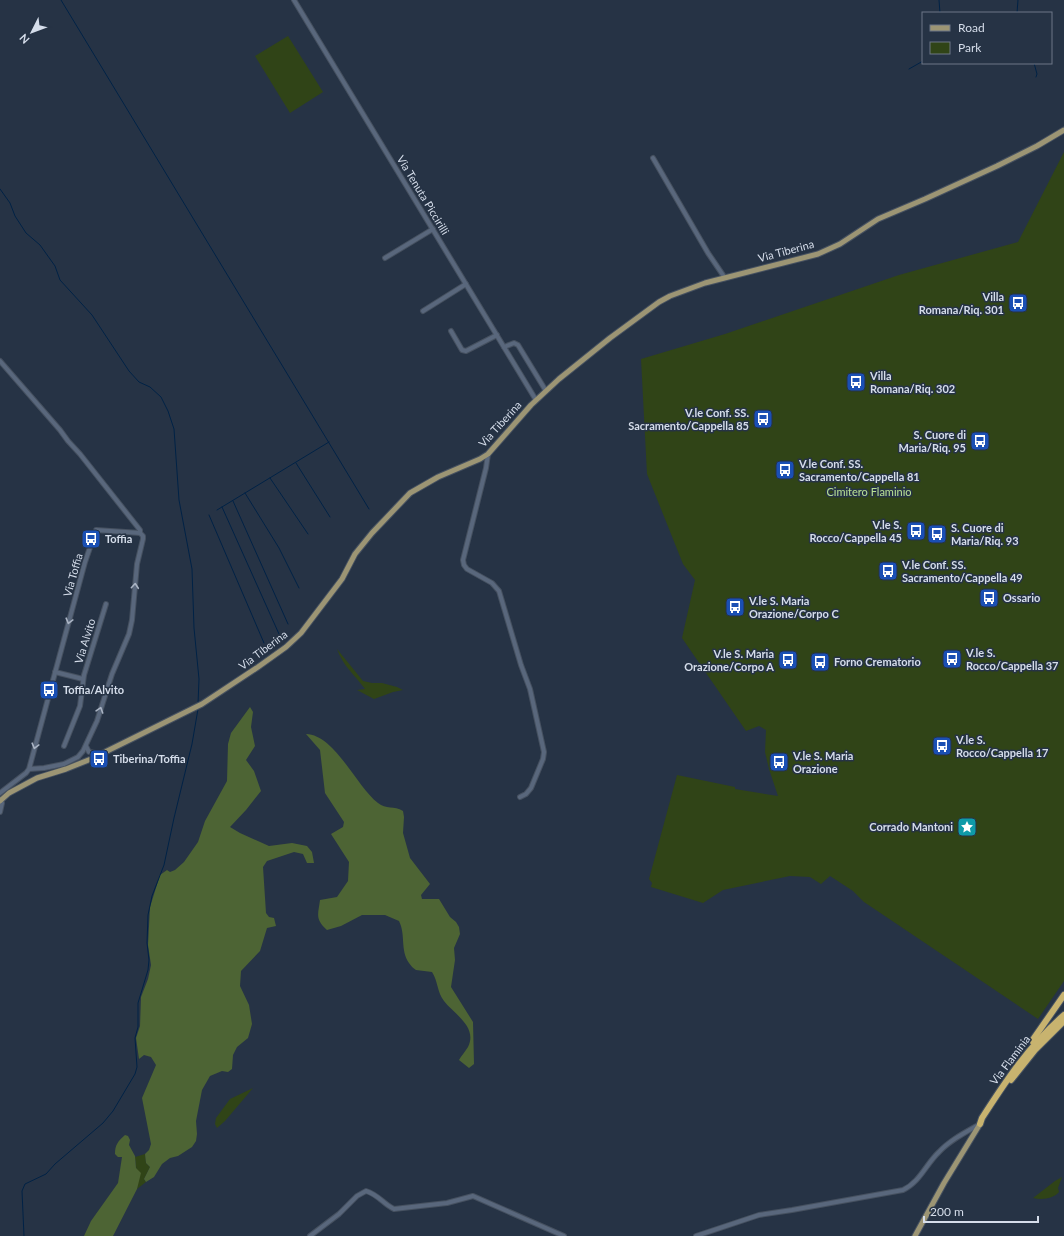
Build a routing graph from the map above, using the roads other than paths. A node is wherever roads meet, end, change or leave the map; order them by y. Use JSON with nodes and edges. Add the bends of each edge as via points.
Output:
{"nodes":[{"id":1,"x":294,"y":0,"type":"edge"},
{"id":2,"x":1064,"y":130,"type":"edge"},
{"id":3,"x":653,"y":158,"type":"dead end"},
{"id":4,"x":433,"y":229,"type":"junction"},
{"id":5,"x":385,"y":258,"type":"dead end"},
{"id":6,"x":725,"y":278,"type":"junction"},
{"id":7,"x":466,"y":284,"type":"junction"},
{"id":8,"x":423,"y":310,"type":"dead end"},
{"id":9,"x":451,"y":331,"type":"dead end"},
{"id":10,"x":497,"y":335,"type":"junction"},
{"id":11,"x":504,"y":347,"type":"junction"},
{"id":12,"x":0,"y":361,"type":"edge"},
{"id":13,"x":546,"y":391,"type":"junction"},
{"id":14,"x":536,"y":400,"type":"junction"},
{"id":15,"x":488,"y":454,"type":"junction"},
{"id":16,"x":140,"y":533,"type":"junction"},
{"id":17,"x":106,"y":604,"type":"dead end"},
{"id":18,"x":56,"y":672,"type":"junction"},
{"id":19,"x":83,"y":679,"type":"junction"},
{"id":20,"x":64,"y":746,"type":"dead end"},
{"id":21,"x":86,"y":746,"type":"junction"},
{"id":22,"x":89,"y":752,"type":"junction"},
{"id":23,"x":102,"y":754,"type":"junction"},
{"id":24,"x":91,"y":759,"type":"junction"},
{"id":25,"x":29,"y":769,"type":"junction"},
{"id":26,"x":0,"y":793,"type":"edge"},
{"id":27,"x":520,"y":797,"type":"dead end"},
{"id":28,"x":0,"y":800,"type":"edge"},
{"id":29,"x":0,"y":812,"type":"edge"},
{"id":30,"x":1064,"y":995,"type":"edge"},
{"id":31,"x":1064,"y":1015,"type":"edge"},
{"id":32,"x":1064,"y":1021,"type":"edge"},
{"id":33,"x":1021,"y":1059,"type":"junction"},
{"id":34,"x":980,"y":1124,"type":"junction"},
{"id":35,"x":310,"y":1236,"type":"edge"},
{"id":36,"x":564,"y":1236,"type":"edge"},
{"id":37,"x":696,"y":1236,"type":"edge"},
{"id":38,"x":915,"y":1236,"type":"edge"}],
"edges":[{"from":1,"to":4,"type":"street","name":"Via Tenuta Piccirilli"},
{"from":2,"to":6,"type":"main road","name":"Via Tiberina","via":[[997,166],[878,219],[828,250]]},
{"from":3,"to":6,"type":"street"},
{"from":4,"to":5,"type":"street"},
{"from":4,"to":7,"type":"street","name":"Via Tenuta Piccirilli"},
{"from":6,"to":13,"type":"main road","name":"Via Tiberina","via":[[693,287],[659,302]]},
{"from":7,"to":8,"type":"street"},
{"from":7,"to":10,"type":"street","name":"Via Tenuta Piccirilli"},
{"from":9,"to":10,"type":"street","via":[[466,351]]},
{"from":10,"to":11,"type":"street","name":"Via Tenuta Piccirilli"},
{"from":11,"to":13,"type":"street","via":[[515,343],[518,345]]},
{"from":11,"to":14,"type":"street","name":"Via Tenuta Piccirilli"},
{"from":12,"to":16,"type":"street","via":[[84,459]]},
{"from":13,"to":14,"type":"main road","name":"Via Tiberina"},
{"from":14,"to":15,"type":"main road","name":"Via Tiberina"},
{"from":15,"to":23,"type":"main road","name":"Via Tiberina","via":[[410,493],[355,554],[342,579],[301,633],[286,648],[202,704]]},
{"from":15,"to":27,"type":"street","via":[[462,560],[467,569],[492,583],[499,591],[533,697],[544,756],[531,788]]},
{"from":16,"to":18,"type":"street","name":"Via Toffia","one_way":true,"via":[[96,530]]},
{"from":21,"to":16,"type":"street","one_way":true,"via":[[130,628],[137,564],[143,539]]},
{"from":17,"to":19,"type":"street","name":"Via Alvito"},
{"from":18,"to":19,"type":"street","name":"Via Alvito"},
{"from":18,"to":25,"type":"street","name":"Via Toffia","one_way":true},
{"from":19,"to":20,"type":"street","via":[[80,706]]},
{"from":21,"to":22,"type":"street"},
{"from":21,"to":25,"type":"street","via":[[79,756],[64,764]]},
{"from":22,"to":23,"type":"street"},
{"from":22,"to":24,"type":"street"},
{"from":23,"to":24,"type":"main road","name":"Via Tiberina"},
{"from":24,"to":28,"type":"main road","name":"Via Tiberina","via":[[37,778]]},
{"from":25,"to":26,"type":"street"},
{"from":28,"to":29,"type":"street"},
{"from":30,"to":33,"type":"highway"},
{"from":31,"to":33,"type":"highway","name":"Via Flaminia"},
{"from":32,"to":34,"type":"highway","name":"Via Flaminia","via":[[1035,1050]]},
{"from":33,"to":34,"type":"highway","name":"Via Flaminia"},
{"from":34,"to":37,"type":"street","via":[[945,1146],[933,1157],[919,1178],[902,1190],[759,1215]]},
{"from":34,"to":38,"type":"main road","name":"Via Flaminia"},
{"from":35,"to":36,"type":"street","via":[[366,1191],[376,1195],[394,1209],[447,1203],[473,1196]]}]}
